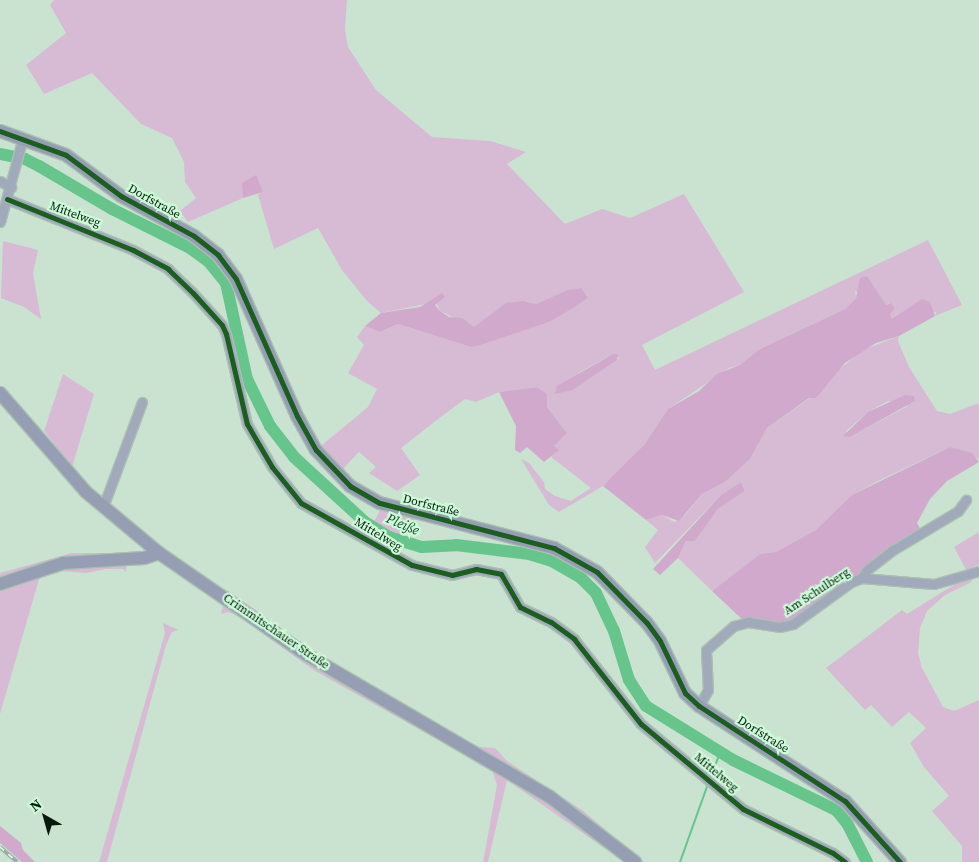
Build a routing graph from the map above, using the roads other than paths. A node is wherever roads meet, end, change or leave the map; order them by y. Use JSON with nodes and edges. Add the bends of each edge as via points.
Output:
{"nodes":[{"id":1,"x":0,"y":131,"type":"edge"},
{"id":2,"x":21,"y":145,"type":"junction"},
{"id":3,"x":0,"y":180,"type":"edge"},
{"id":4,"x":10,"y":187,"type":"junction"},
{"id":5,"x":7,"y":199,"type":"junction"},
{"id":6,"x":0,"y":222,"type":"edge"},
{"id":7,"x":0,"y":394,"type":"edge"},
{"id":8,"x":142,"y":402,"type":"dead end"},
{"id":9,"x":966,"y":500,"type":"dead end"},
{"id":10,"x":103,"y":507,"type":"junction"},
{"id":11,"x":159,"y":553,"type":"junction"},
{"id":12,"x":979,"y":571,"type":"edge"},
{"id":13,"x":862,"y":578,"type":"junction"},
{"id":14,"x":0,"y":584,"type":"edge"},
{"id":15,"x":699,"y":706,"type":"junction"},
{"id":16,"x":635,"y":862,"type":"edge"},
{"id":17,"x":845,"y":862,"type":"edge"},
{"id":18,"x":900,"y":862,"type":"edge"}],
"edges":[{"from":1,"to":2,"type":"street","name":"Dorfstraße"},
{"from":2,"to":4,"type":"street"},
{"from":2,"to":15,"type":"street","name":"Dorfstraße","via":[[66,155],[121,196],[194,236],[218,255],[236,279],[297,416],[316,450],[350,486],[380,503],[539,543],[575,558],[615,587],[647,623],[660,640],[685,692]]},
{"from":3,"to":4,"type":"street"},
{"from":4,"to":5,"type":"street"},
{"from":5,"to":6,"type":"street"},
{"from":5,"to":17,"type":"street","name":"Mittelweg","via":[[133,250],[168,269],[193,293],[222,325],[247,424],[272,467],[301,503],[412,565],[452,576],[476,570],[501,574],[520,607],[551,622],[574,639],[647,728],[743,809],[833,852]]},
{"from":7,"to":10,"type":"street","name":"Crimmitschauer Straße","via":[[71,476]]},
{"from":8,"to":10,"type":"street"},
{"from":9,"to":13,"type":"street","name":"Am Schulberg","via":[[958,511],[893,550],[867,570]]},
{"from":10,"to":11,"type":"street","name":"Crimmitschauer Straße"},
{"from":11,"to":14,"type":"street","via":[[144,558],[64,563]]},
{"from":11,"to":16,"type":"street","name":"Crimmitschauer Straße","via":[[307,655],[550,797]]},
{"from":12,"to":13,"type":"street","name":"Am Schulberg","via":[[934,584]]},
{"from":13,"to":15,"type":"street","name":"Am Schulberg","via":[[851,582],[793,624],[779,627],[748,622],[725,632],[705,654],[708,690]]},
{"from":15,"to":18,"type":"street","name":"Dorfstraße","via":[[844,801]]}]}
